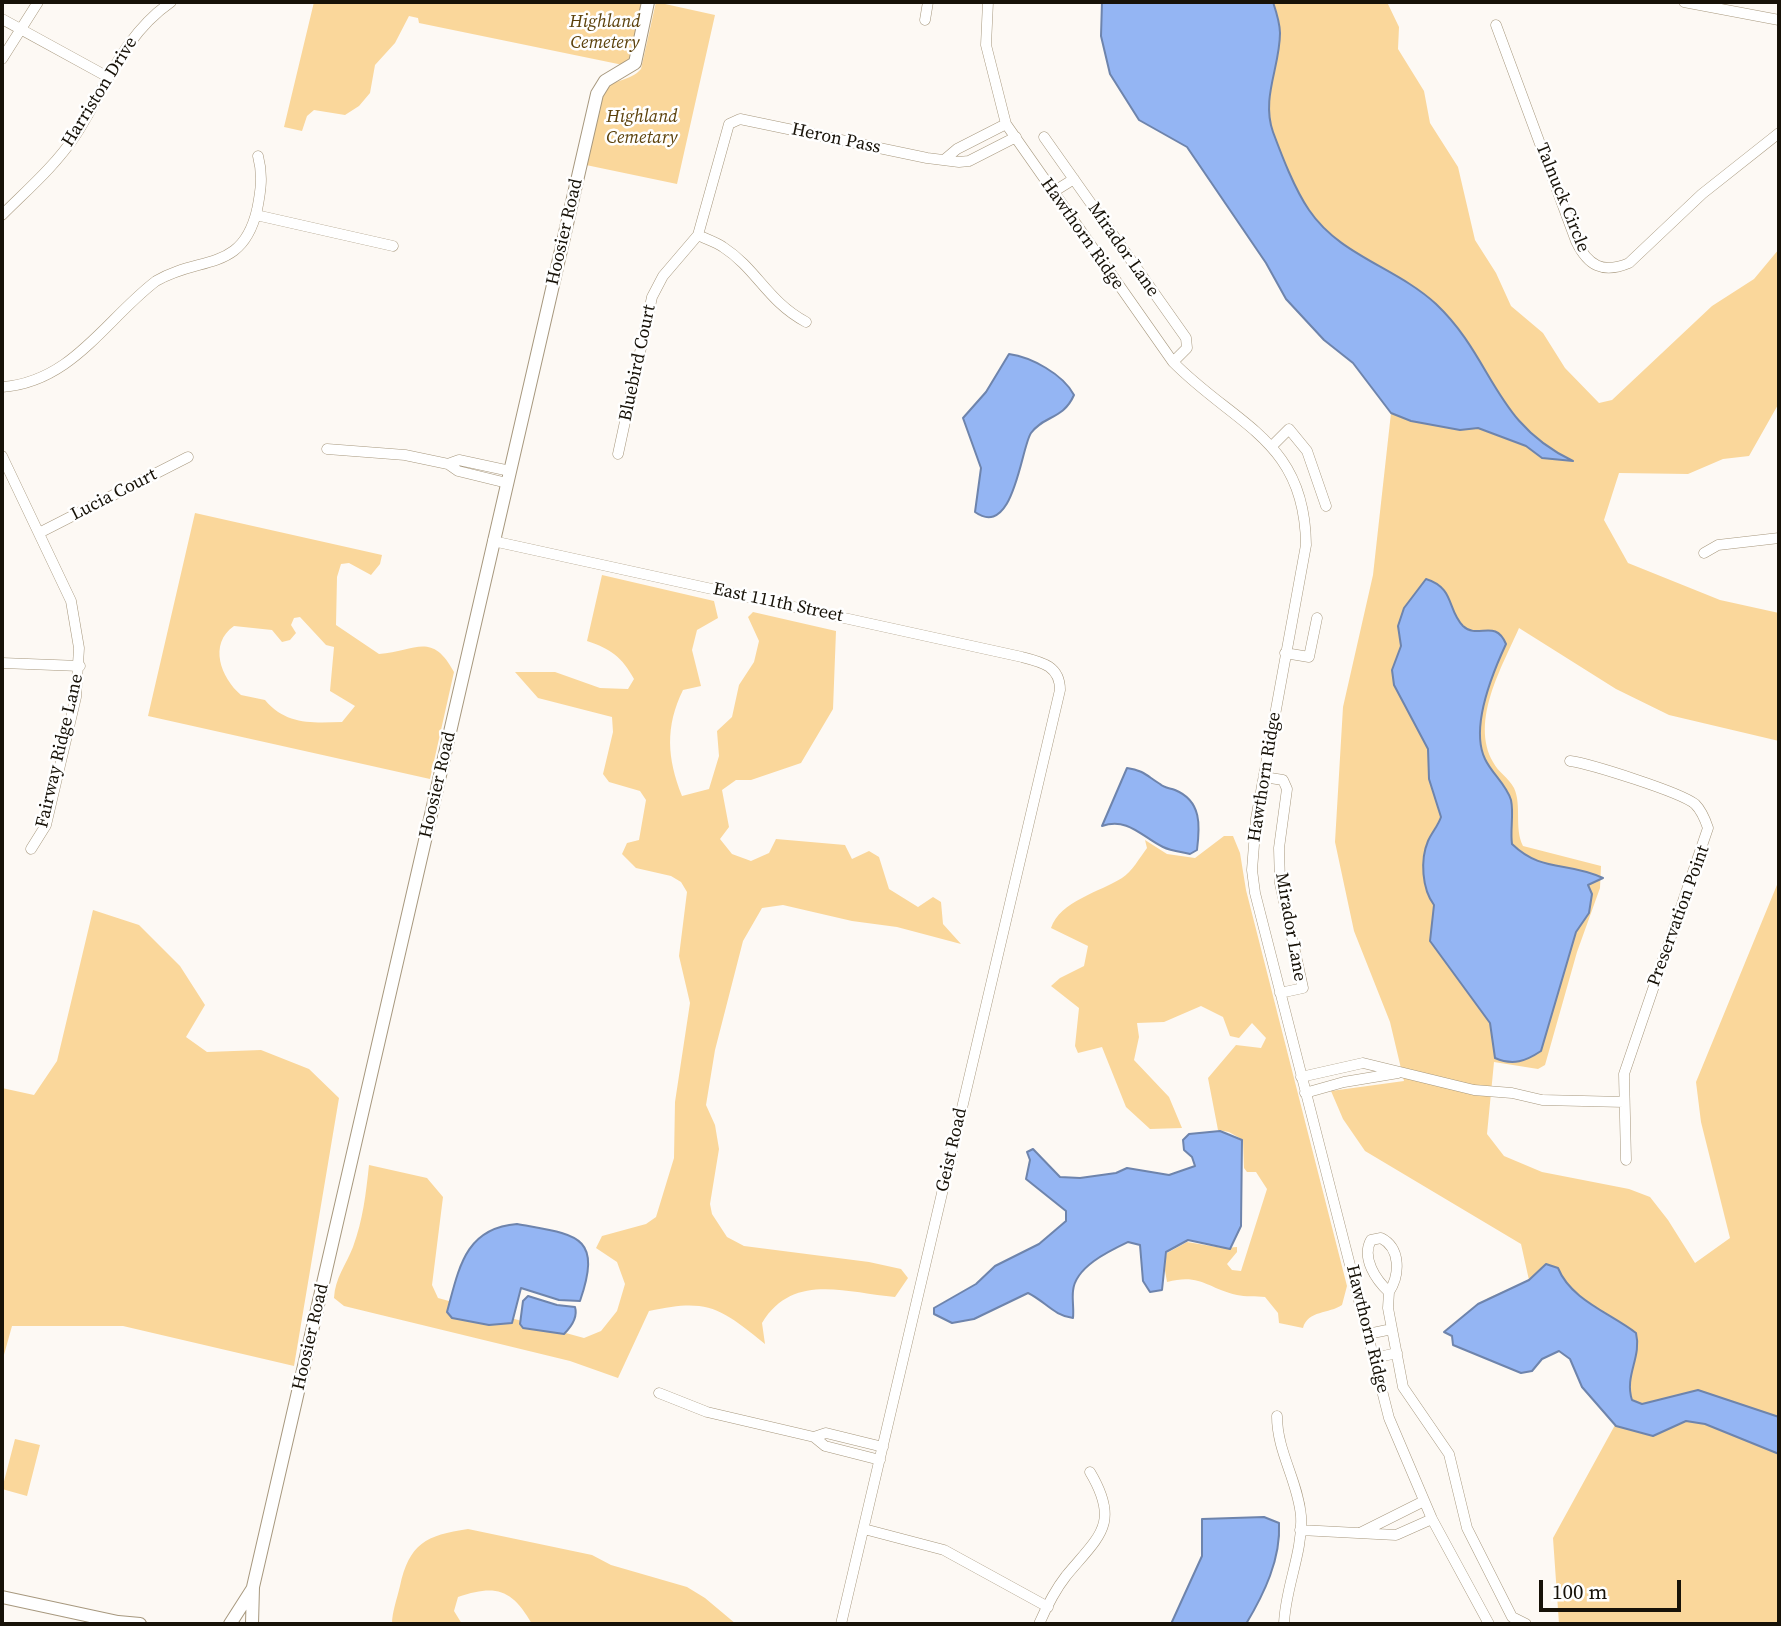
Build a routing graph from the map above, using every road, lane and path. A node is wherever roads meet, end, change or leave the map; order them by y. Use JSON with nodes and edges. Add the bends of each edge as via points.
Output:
{"nodes":[{"id":1,"x":38,"y":2,"type":"edge"},
{"id":2,"x":171,"y":2,"type":"edge"},
{"id":3,"x":648,"y":2,"type":"edge"},
{"id":4,"x":928,"y":2,"type":"edge"},
{"id":5,"x":988,"y":2,"type":"edge"},
{"id":6,"x":1684,"y":2,"type":"edge"},
{"id":7,"x":2,"y":19,"type":"edge"},
{"id":8,"x":925,"y":20,"type":"dead end"},
{"id":9,"x":1779,"y":20,"type":"edge"},
{"id":10,"x":1496,"y":25,"type":"dead end"},
{"id":11,"x":20,"y":28,"type":"junction"},
{"id":12,"x":2,"y":59,"type":"edge"},
{"id":13,"x":108,"y":77,"type":"junction"},
{"id":14,"x":729,"y":124,"type":"joint"},
{"id":15,"x":1006,"y":124,"type":"junction"},
{"id":16,"x":1779,"y":133,"type":"edge"},
{"id":17,"x":1016,"y":137,"type":"junction"},
{"id":18,"x":1044,"y":137,"type":"dead end"},
{"id":19,"x":258,"y":156,"type":"dead end"},
{"id":20,"x":944,"y":160,"type":"junction"},
{"id":21,"x":1074,"y":179,"type":"junction"},
{"id":22,"x":1052,"y":192,"type":"junction"},
{"id":23,"x":2,"y":215,"type":"edge"},
{"id":24,"x":256,"y":215,"type":"junction"},
{"id":25,"x":698,"y":235,"type":"junction"},
{"id":26,"x":393,"y":246,"type":"dead end"},
{"id":27,"x":806,"y":322,"type":"dead end"},
{"id":28,"x":1173,"y":362,"type":"junction"},
{"id":29,"x":2,"y":387,"type":"edge"},
{"id":30,"x":1272,"y":446,"type":"junction"},
{"id":31,"x":327,"y":449,"type":"dead end"},
{"id":32,"x":618,"y":454,"type":"dead end"},
{"id":33,"x":2,"y":456,"type":"edge"},
{"id":34,"x":188,"y":457,"type":"dead end"},
{"id":35,"x":508,"y":477,"type":"junction"},
{"id":36,"x":1326,"y":506,"type":"dead end"},
{"id":37,"x":39,"y":533,"type":"junction"},
{"id":38,"x":1779,"y":538,"type":"edge"},
{"id":39,"x":493,"y":541,"type":"junction"},
{"id":40,"x":1704,"y":553,"type":"dead end"},
{"id":41,"x":1317,"y":618,"type":"dead end"},
{"id":42,"x":1286,"y":653,"type":"junction"},
{"id":43,"x":2,"y":663,"type":"edge"},
{"id":44,"x":80,"y":666,"type":"junction"},
{"id":45,"x":1058,"y":676,"type":"joint"},
{"id":46,"x":1570,"y":761,"type":"dead end"},
{"id":47,"x":1264,"y":777,"type":"junction"},
{"id":48,"x":30,"y":849,"type":"dead end"},
{"id":49,"x":1280,"y":993,"type":"junction"},
{"id":50,"x":1402,"y":1072,"type":"junction"},
{"id":51,"x":1301,"y":1077,"type":"junction"},
{"id":52,"x":1305,"y":1093,"type":"junction"},
{"id":53,"x":1624,"y":1102,"type":"junction"},
{"id":54,"x":1626,"y":1160,"type":"dead end"},
{"id":55,"x":1389,"y":1292,"type":"junction"},
{"id":56,"x":1392,"y":1329,"type":"junction"},
{"id":57,"x":1368,"y":1334,"type":"junction"},
{"id":58,"x":1397,"y":1353,"type":"junction"},
{"id":59,"x":1374,"y":1358,"type":"junction"},
{"id":60,"x":659,"y":1393,"type":"dead end"},
{"id":61,"x":1277,"y":1416,"type":"dead end"},
{"id":62,"x":814,"y":1437,"type":"junction"},
{"id":63,"x":883,"y":1447,"type":"junction"},
{"id":64,"x":880,"y":1460,"type":"junction"},
{"id":65,"x":1090,"y":1472,"type":"dead end"},
{"id":66,"x":1424,"y":1501,"type":"junction"},
{"id":67,"x":1432,"y":1519,"type":"junction"},
{"id":68,"x":864,"y":1529,"type":"junction"},
{"id":69,"x":1300,"y":1530,"type":"junction"},
{"id":70,"x":1356,"y":1534,"type":"junction"},
{"id":71,"x":253,"y":1587,"type":"junction"},
{"id":72,"x":2,"y":1597,"type":"edge"},
{"id":73,"x":1048,"y":1607,"type":"junction"},
{"id":74,"x":140,"y":1624,"type":"edge"},
{"id":75,"x":230,"y":1624,"type":"edge"},
{"id":76,"x":243,"y":1624,"type":"edge"},
{"id":77,"x":252,"y":1624,"type":"edge"},
{"id":78,"x":841,"y":1624,"type":"edge"},
{"id":79,"x":1039,"y":1624,"type":"edge"},
{"id":80,"x":1283,"y":1624,"type":"edge"},
{"id":81,"x":1489,"y":1624,"type":"edge"},
{"id":82,"x":1526,"y":1624,"type":"edge"}],
"edges":[{"from":1,"to":11,"type":"street"},
{"from":2,"to":13,"type":"street","name":"Harriston Drive","via":[[129,40]]},
{"from":3,"to":35,"type":"street","name":"Hoosier Road","via":[[635,63],[605,81],[597,94]]},
{"from":4,"to":8,"type":"street"},
{"from":5,"to":15,"type":"street","name":"Hawthorn Ridge","via":[[986,45]]},
{"from":6,"to":9,"type":"street"},
{"from":7,"to":11,"type":"street"},
{"from":10,"to":16,"type":"street","name":"Talnuck Circle","via":[[1576,241],[1584,258],[1596,267],[1614,269],[1629,263],[1702,194]]},
{"from":11,"to":12,"type":"street"},
{"from":11,"to":13,"type":"street"},
{"from":13,"to":23,"type":"street","name":"Harriston Drive","via":[[67,147]]},
{"from":14,"to":20,"type":"street","name":"Heron Pass","via":[[740,119]]},
{"from":14,"to":25,"type":"street","name":"Bluebird Court"},
{"from":15,"to":17,"type":"street","name":"Hawthorn Ridge"},
{"from":15,"to":20,"type":"street"},
{"from":17,"to":20,"type":"street","name":"Heron Pass","via":[[969,161]]},
{"from":17,"to":22,"type":"street","name":"Hawthorn Ridge"},
{"from":18,"to":21,"type":"street","name":"Mirador Lane"},
{"from":19,"to":24,"type":"street","via":[[262,178]]},
{"from":21,"to":22,"type":"street"},
{"from":21,"to":28,"type":"street","name":"Mirador Lane","via":[[1186,338],[1187,348]]},
{"from":22,"to":28,"type":"street","name":"Hawthorn Ridge"},
{"from":24,"to":26,"type":"street"},
{"from":24,"to":29,"type":"street","via":[[245,242],[230,255],[168,274],[143,291],[59,370],[34,382]]},
{"from":25,"to":27,"type":"street","via":[[723,247],[784,310]]},
{"from":25,"to":32,"type":"street","name":"Bluebird Court","via":[[652,296]]},
{"from":28,"to":30,"type":"street","name":"Hawthorn Ridge"},
{"from":30,"to":36,"type":"street","via":[[1289,429],[1307,451]]},
{"from":30,"to":42,"type":"street","name":"Hawthorn Ridge","via":[[1298,487],[1306,526]]},
{"from":31,"to":35,"type":"street","via":[[405,454],[448,464],[459,460]]},
{"from":33,"to":37,"type":"street","name":"Fairway Ridge Lane"},
{"from":34,"to":37,"type":"street","name":"Lucia Court"},
{"from":35,"to":39,"type":"street","name":"Hoosier Road"},
{"from":37,"to":44,"type":"street","name":"Fairway Ridge Lane","via":[[71,601]]},
{"from":38,"to":40,"type":"street","via":[[1718,545]]},
{"from":39,"to":45,"type":"street","name":"East 111th Street","via":[[1023,657],[1049,665]]},
{"from":39,"to":71,"type":"street","name":"Hoosier Road"},
{"from":41,"to":42,"type":"street","via":[[1309,657]]},
{"from":42,"to":47,"type":"street","name":"Hawthorn Ridge"},
{"from":43,"to":44,"type":"street"},
{"from":44,"to":48,"type":"street","name":"Fairway Ridge Lane","via":[[46,825]]},
{"from":45,"to":63,"type":"street","name":"Geist Road","via":[[1060,690]]},
{"from":46,"to":53,"type":"street","name":"Preservation Point","via":[[1597,765],[1690,801],[1705,817],[1708,828],[1628,1060]]},
{"from":47,"to":49,"type":"street","name":"Hawthorn Ridge","via":[[1252,870]]},
{"from":47,"to":49,"type":"street","name":"Mirador Lane","via":[[1283,780],[1287,789],[1279,841],[1280,883],[1303,988]]},
{"from":49,"to":51,"type":"street","name":"Hawthorn Ridge"},
{"from":50,"to":51,"type":"street","via":[[1363,1063]]},
{"from":50,"to":52,"type":"street"},
{"from":50,"to":53,"type":"street","via":[[1474,1090],[1542,1100]]},
{"from":51,"to":52,"type":"street","name":"Hawthorn Ridge"},
{"from":52,"to":57,"type":"street","name":"Hawthorn Ridge"},
{"from":53,"to":54,"type":"street","name":"Preservation Point"},
{"from":55,"to":55,"type":"street","via":[[1398,1271],[1392,1247],[1377,1238],[1367,1250],[1375,1280]]},
{"from":55,"to":56,"type":"street"},
{"from":56,"to":57,"type":"street"},
{"from":56,"to":58,"type":"street"},
{"from":57,"to":59,"type":"street","name":"Hawthorn Ridge"},
{"from":58,"to":59,"type":"street"},
{"from":58,"to":82,"type":"street","via":[[1407,1396],[1449,1454],[1463,1516],[1493,1583],[1512,1617]]},
{"from":59,"to":66,"type":"street","name":"Hawthorn Ridge","via":[[1390,1418]]},
{"from":60,"to":62,"type":"street","via":[[707,1412]]},
{"from":61,"to":69,"type":"street","via":[[1277,1436],[1297,1490]]},
{"from":62,"to":63,"type":"street","via":[[826,1433]]},
{"from":62,"to":64,"type":"street","via":[[825,1447]]},
{"from":63,"to":64,"type":"street","name":"Geist Road"},
{"from":64,"to":68,"type":"street","name":"Geist Road"},
{"from":65,"to":73,"type":"street","via":[[1106,1503],[1103,1528],[1096,1545],[1066,1577]]},
{"from":66,"to":67,"type":"street","name":"Hawthorn Ridge"},
{"from":66,"to":70,"type":"street"},
{"from":67,"to":70,"type":"street","via":[[1396,1535]]},
{"from":67,"to":81,"type":"street","name":"Hawthorn Ridge"},
{"from":68,"to":73,"type":"street","via":[[944,1550]]},
{"from":68,"to":78,"type":"street","name":"Geist Road"},
{"from":69,"to":70,"type":"street"},
{"from":69,"to":80,"type":"street"},
{"from":71,"to":75,"type":"street","name":"Hoosier Road"},
{"from":71,"to":77,"type":"street","name":"Hoosier Road"},
{"from":72,"to":74,"type":"street"},
{"from":73,"to":79,"type":"street"},
{"from":75,"to":76,"type":"street"}]}
